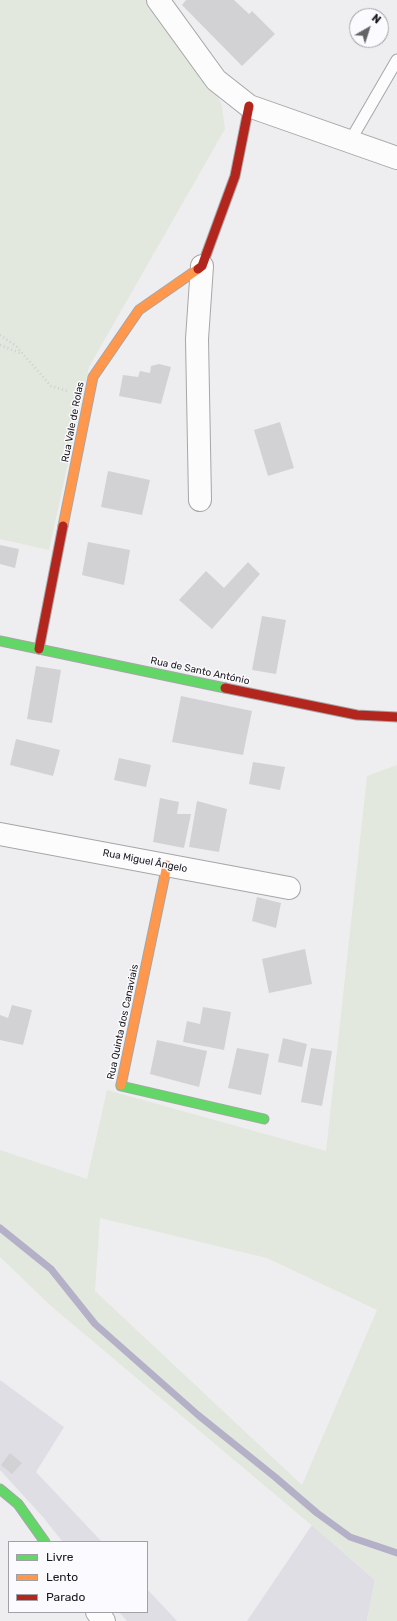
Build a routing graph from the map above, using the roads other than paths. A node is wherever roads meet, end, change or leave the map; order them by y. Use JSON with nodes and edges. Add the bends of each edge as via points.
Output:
{"nodes":[{"id":1,"x":158,"y":0,"type":"edge"},
{"id":2,"x":397,"y":60,"type":"edge"},
{"id":3,"x":249,"y":106,"type":"junction"},
{"id":4,"x":350,"y":142,"type":"junction"},
{"id":5,"x":397,"y":158,"type":"edge"},
{"id":6,"x":202,"y":266,"type":"junction"},
{"id":7,"x":200,"y":500,"type":"dead end"},
{"id":8,"x":0,"y":641,"type":"edge"},
{"id":9,"x":39,"y":649,"type":"junction"},
{"id":10,"x":397,"y":717,"type":"edge"},
{"id":11,"x":0,"y":834,"type":"edge"},
{"id":12,"x":167,"y":865,"type":"junction"},
{"id":13,"x":289,"y":888,"type":"dead end"},
{"id":14,"x":264,"y":1119,"type":"dead end"},
{"id":15,"x":0,"y":1489,"type":"edge"},
{"id":16,"x":44,"y":1541,"type":"edge"},
{"id":17,"x":98,"y":1613,"type":"edge"},
{"id":18,"x":104,"y":1621,"type":"edge"}],
"edges":[{"from":1,"to":3,"type":"street","via":[[216,80]]},
{"from":2,"to":4,"type":"lane"},
{"from":3,"to":4,"type":"street"},
{"from":3,"to":6,"type":"street","via":[[235,176]]},
{"from":4,"to":5,"type":"street"},
{"from":6,"to":7,"type":"street","via":[[198,339]]},
{"from":6,"to":9,"type":"street","name":"Rua Vale de Rolas","via":[[139,310],[93,377]]},
{"from":8,"to":9,"type":"street","name":"Rua de Santo António"},
{"from":9,"to":10,"type":"street","name":"Rua de Santo António","via":[[357,715]]},
{"from":11,"to":12,"type":"street","name":"Rua Miguel Ângelo"},
{"from":12,"to":13,"type":"street","name":"Rua Miguel Ângelo"},
{"from":12,"to":14,"type":"street","name":"Rua Quinta dos Canaviais","via":[[121,1086]]},
{"from":15,"to":16,"type":"street","via":[[18,1504]]},
{"from":17,"to":18,"type":"street"}]}
